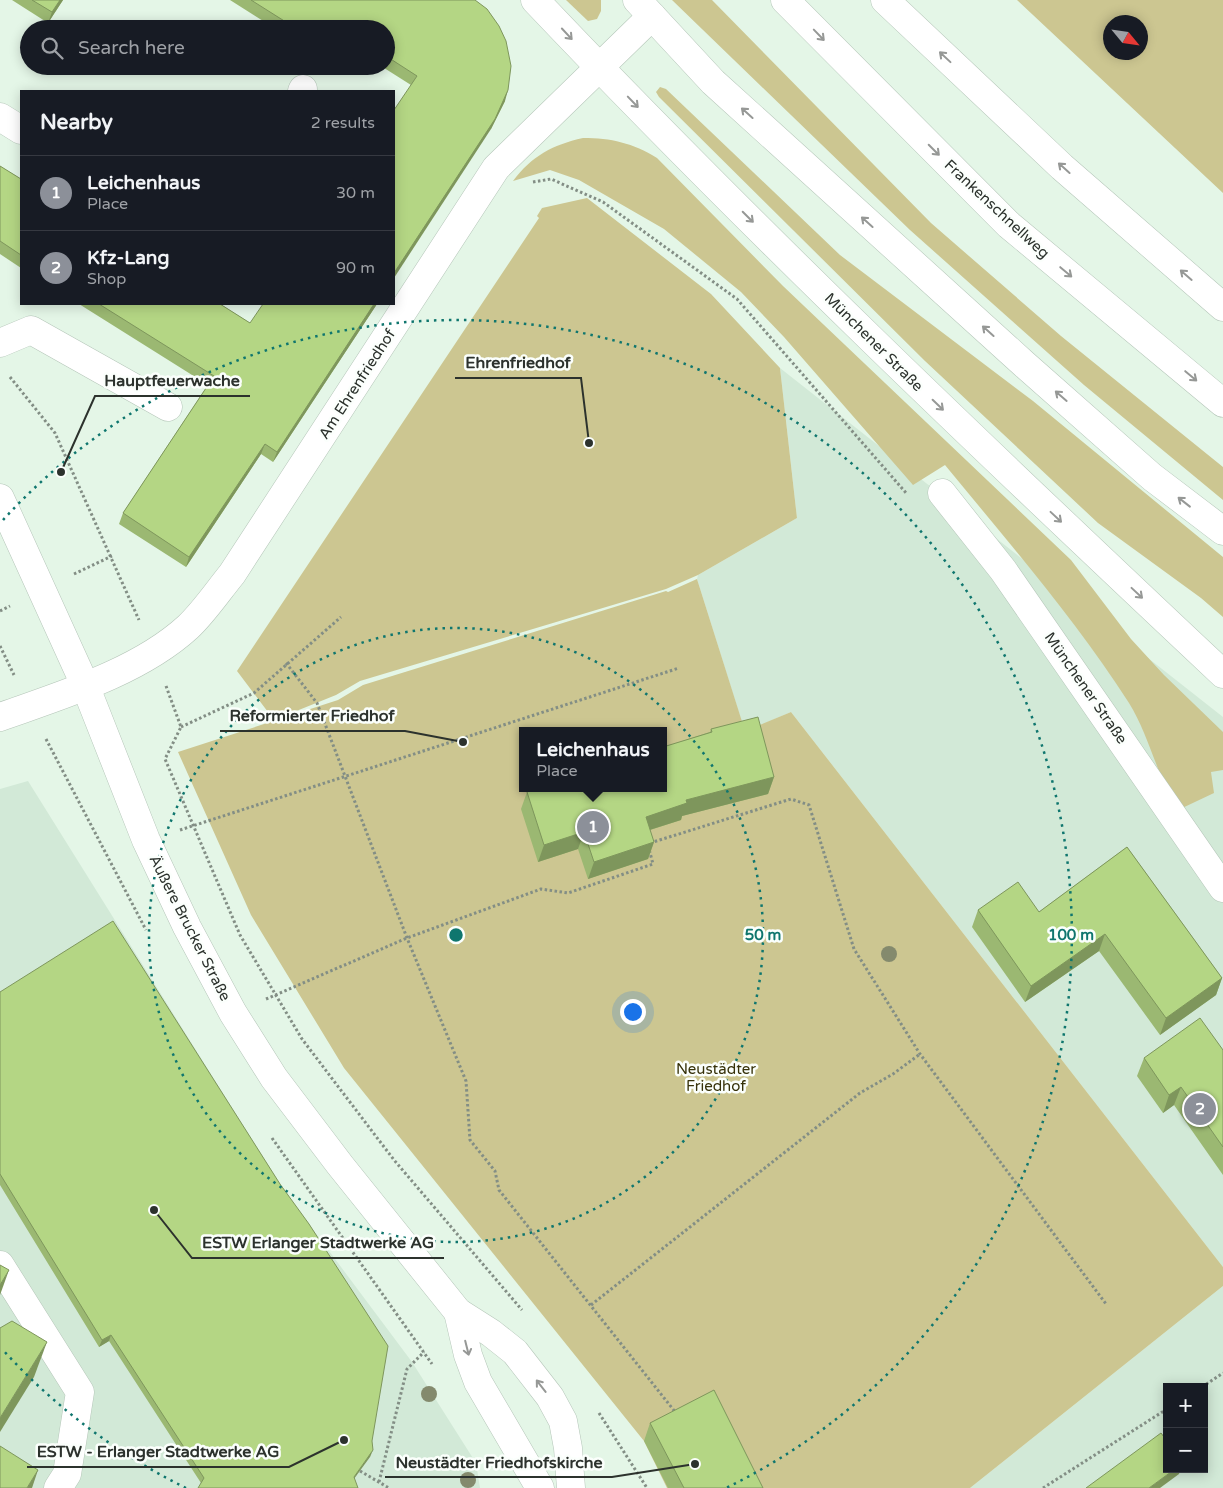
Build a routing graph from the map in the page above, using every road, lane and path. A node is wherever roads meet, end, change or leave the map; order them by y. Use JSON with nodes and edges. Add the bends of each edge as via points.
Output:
{"nodes":[{"id":1,"x":535,"y":0,"type":"edge"},
{"id":2,"x":785,"y":0,"type":"edge"},
{"id":3,"x":885,"y":0,"type":"edge"},
{"id":4,"x":644,"y":8,"type":"edge"},
{"id":5,"x":599,"y":67,"type":"junction"},
{"id":6,"x":0,"y":117,"type":"edge"},
{"id":7,"x":20,"y":129,"type":"edge"},
{"id":8,"x":483,"y":190,"type":"junction"},
{"id":9,"x":1223,"y":307,"type":"edge"},
{"id":10,"x":0,"y":344,"type":"edge"},
{"id":11,"x":8,"y":374,"type":"dead end"},
{"id":12,"x":1223,"y":403,"type":"edge"},
{"id":13,"x":168,"y":407,"type":"dead end"},
{"id":14,"x":942,"y":493,"type":"dead end"},
{"id":15,"x":0,"y":498,"type":"edge"},
{"id":16,"x":910,"y":498,"type":"dead end"},
{"id":17,"x":1223,"y":531,"type":"edge"},
{"id":18,"x":341,"y":617,"type":"dead end"},
{"id":19,"x":154,"y":654,"type":"junction"},
{"id":20,"x":286,"y":663,"type":"junction"},
{"id":21,"x":679,"y":668,"type":"dead end"},
{"id":22,"x":1223,"y":674,"type":"edge"},
{"id":23,"x":85,"y":685,"type":"junction"},
{"id":24,"x":0,"y":717,"type":"edge"},
{"id":25,"x":181,"y":727,"type":"junction"},
{"id":26,"x":344,"y":776,"type":"junction"},
{"id":27,"x":193,"y":826,"type":"junction"},
{"id":28,"x":146,"y":840,"type":"junction"},
{"id":29,"x":1223,"y":888,"type":"edge"},
{"id":30,"x":407,"y":938,"type":"junction"},
{"id":31,"x":276,"y":994,"type":"junction"},
{"id":32,"x":233,"y":1013,"type":"junction"},
{"id":33,"x":920,"y":1054,"type":"junction"},
{"id":34,"x":0,"y":1265,"type":"edge"},
{"id":35,"x":1106,"y":1304,"type":"dead end"},
{"id":36,"x":591,"y":1305,"type":"junction"},
{"id":37,"x":458,"y":1312,"type":"junction"},
{"id":38,"x":528,"y":1317,"type":"dead end"},
{"id":39,"x":424,"y":1352,"type":"dead end"},
{"id":40,"x":1223,"y":1373,"type":"edge"},
{"id":41,"x":1208,"y":1383,"type":"edge"},
{"id":42,"x":596,"y":1408,"type":"dead end"},
{"id":43,"x":685,"y":1409,"type":"edge"},
{"id":44,"x":1163,"y":1412,"type":"edge"},
{"id":45,"x":360,"y":1471,"type":"edge"},
{"id":46,"x":379,"y":1482,"type":"junction"},
{"id":47,"x":58,"y":1488,"type":"edge"},
{"id":48,"x":389,"y":1488,"type":"edge"},
{"id":49,"x":540,"y":1488,"type":"edge"},
{"id":50,"x":571,"y":1488,"type":"edge"},
{"id":51,"x":648,"y":1488,"type":"edge"},
{"id":52,"x":1043,"y":1488,"type":"edge"}],
"edges":[{"from":1,"to":5,"type":"main road","name":"Münchener Straße","one_way":true},
{"from":2,"to":12,"type":"main road","name":"Frankenschnellweg","one_way":true,"via":[[1009,224]]},
{"from":9,"to":3,"type":"main road","one_way":true,"via":[[1062,167]]},
{"from":4,"to":5,"type":"main road","name":"Am Ehrenfriedhof"},
{"from":17,"to":4,"type":"main road","one_way":true,"via":[[1152,477],[1016,357],[713,82]]},
{"from":5,"to":8,"type":"main road","name":"Am Ehrenfriedhof","via":[[496,168]]},
{"from":5,"to":22,"type":"main road","name":"Münchener Straße","one_way":true,"via":[[902,371]]},
{"from":6,"to":7,"type":"main road"},
{"from":8,"to":16,"type":"path","via":[[551,179],[603,202],[737,299]]},
{"from":8,"to":19,"type":"main road","name":"Am Ehrenfriedhof","via":[[232,574],[189,626]]},
{"from":10,"to":13,"type":"main road","via":[[31,330]]},
{"from":11,"to":19,"type":"path","via":[[54,433]]},
{"from":14,"to":29,"type":"main road","name":"Münchener Straße","via":[[1003,570]]},
{"from":15,"to":23,"type":"main road","name":"Äußere Brucker Straße"},
{"from":18,"to":20,"type":"path"},
{"from":19,"to":23,"type":"main road","name":"Am Ehrenfriedhof"},
{"from":19,"to":25,"type":"path"},
{"from":20,"to":25,"type":"path","via":[[254,693]]},
{"from":20,"to":26,"type":"path","via":[[317,703]]},
{"from":21,"to":26,"type":"path"},
{"from":23,"to":24,"type":"main road","name":"Am Ehrenfriedhof"},
{"from":23,"to":28,"type":"main road","name":"Äußere Brucker Straße"},
{"from":25,"to":27,"type":"path","via":[[165,759]]},
{"from":26,"to":27,"type":"path"},
{"from":26,"to":30,"type":"path"},
{"from":27,"to":28,"type":"path"},
{"from":27,"to":31,"type":"path","via":[[240,935]]},
{"from":28,"to":32,"type":"main road","name":"Äußere Brucker Straße"},
{"from":30,"to":31,"type":"path"},
{"from":30,"to":33,"type":"path","via":[[541,889],[568,893],[653,864],[648,843],[791,799],[809,805],[854,949]]},
{"from":30,"to":36,"type":"path","via":[[466,1081],[470,1140],[495,1171],[499,1190]]},
{"from":31,"to":32,"type":"path"},
{"from":31,"to":38,"type":"path","via":[[302,1040],[394,1160]]},
{"from":32,"to":37,"type":"main road","name":"Äußere Brucker Straße","via":[[274,1078]]},
{"from":33,"to":35,"type":"path"},
{"from":33,"to":36,"type":"path","via":[[860,1093]]},
{"from":34,"to":47,"type":"main road","via":[[80,1392],[67,1474]]},
{"from":36,"to":43,"type":"path","via":[[676,1414]]},
{"from":37,"to":49,"type":"main road","name":"Äußere Brucker Straße","one_way":true,"via":[[478,1382]]},
{"from":50,"to":37,"type":"main road","name":"Äußere Brucker Straße","one_way":true,"via":[[563,1421],[550,1397],[515,1352]]},
{"from":39,"to":46,"type":"path","via":[[407,1369]]},
{"from":40,"to":41,"type":"path"},
{"from":42,"to":51,"type":"path"},
{"from":44,"to":52,"type":"path"},
{"from":45,"to":46,"type":"path"},
{"from":46,"to":48,"type":"path"}]}
